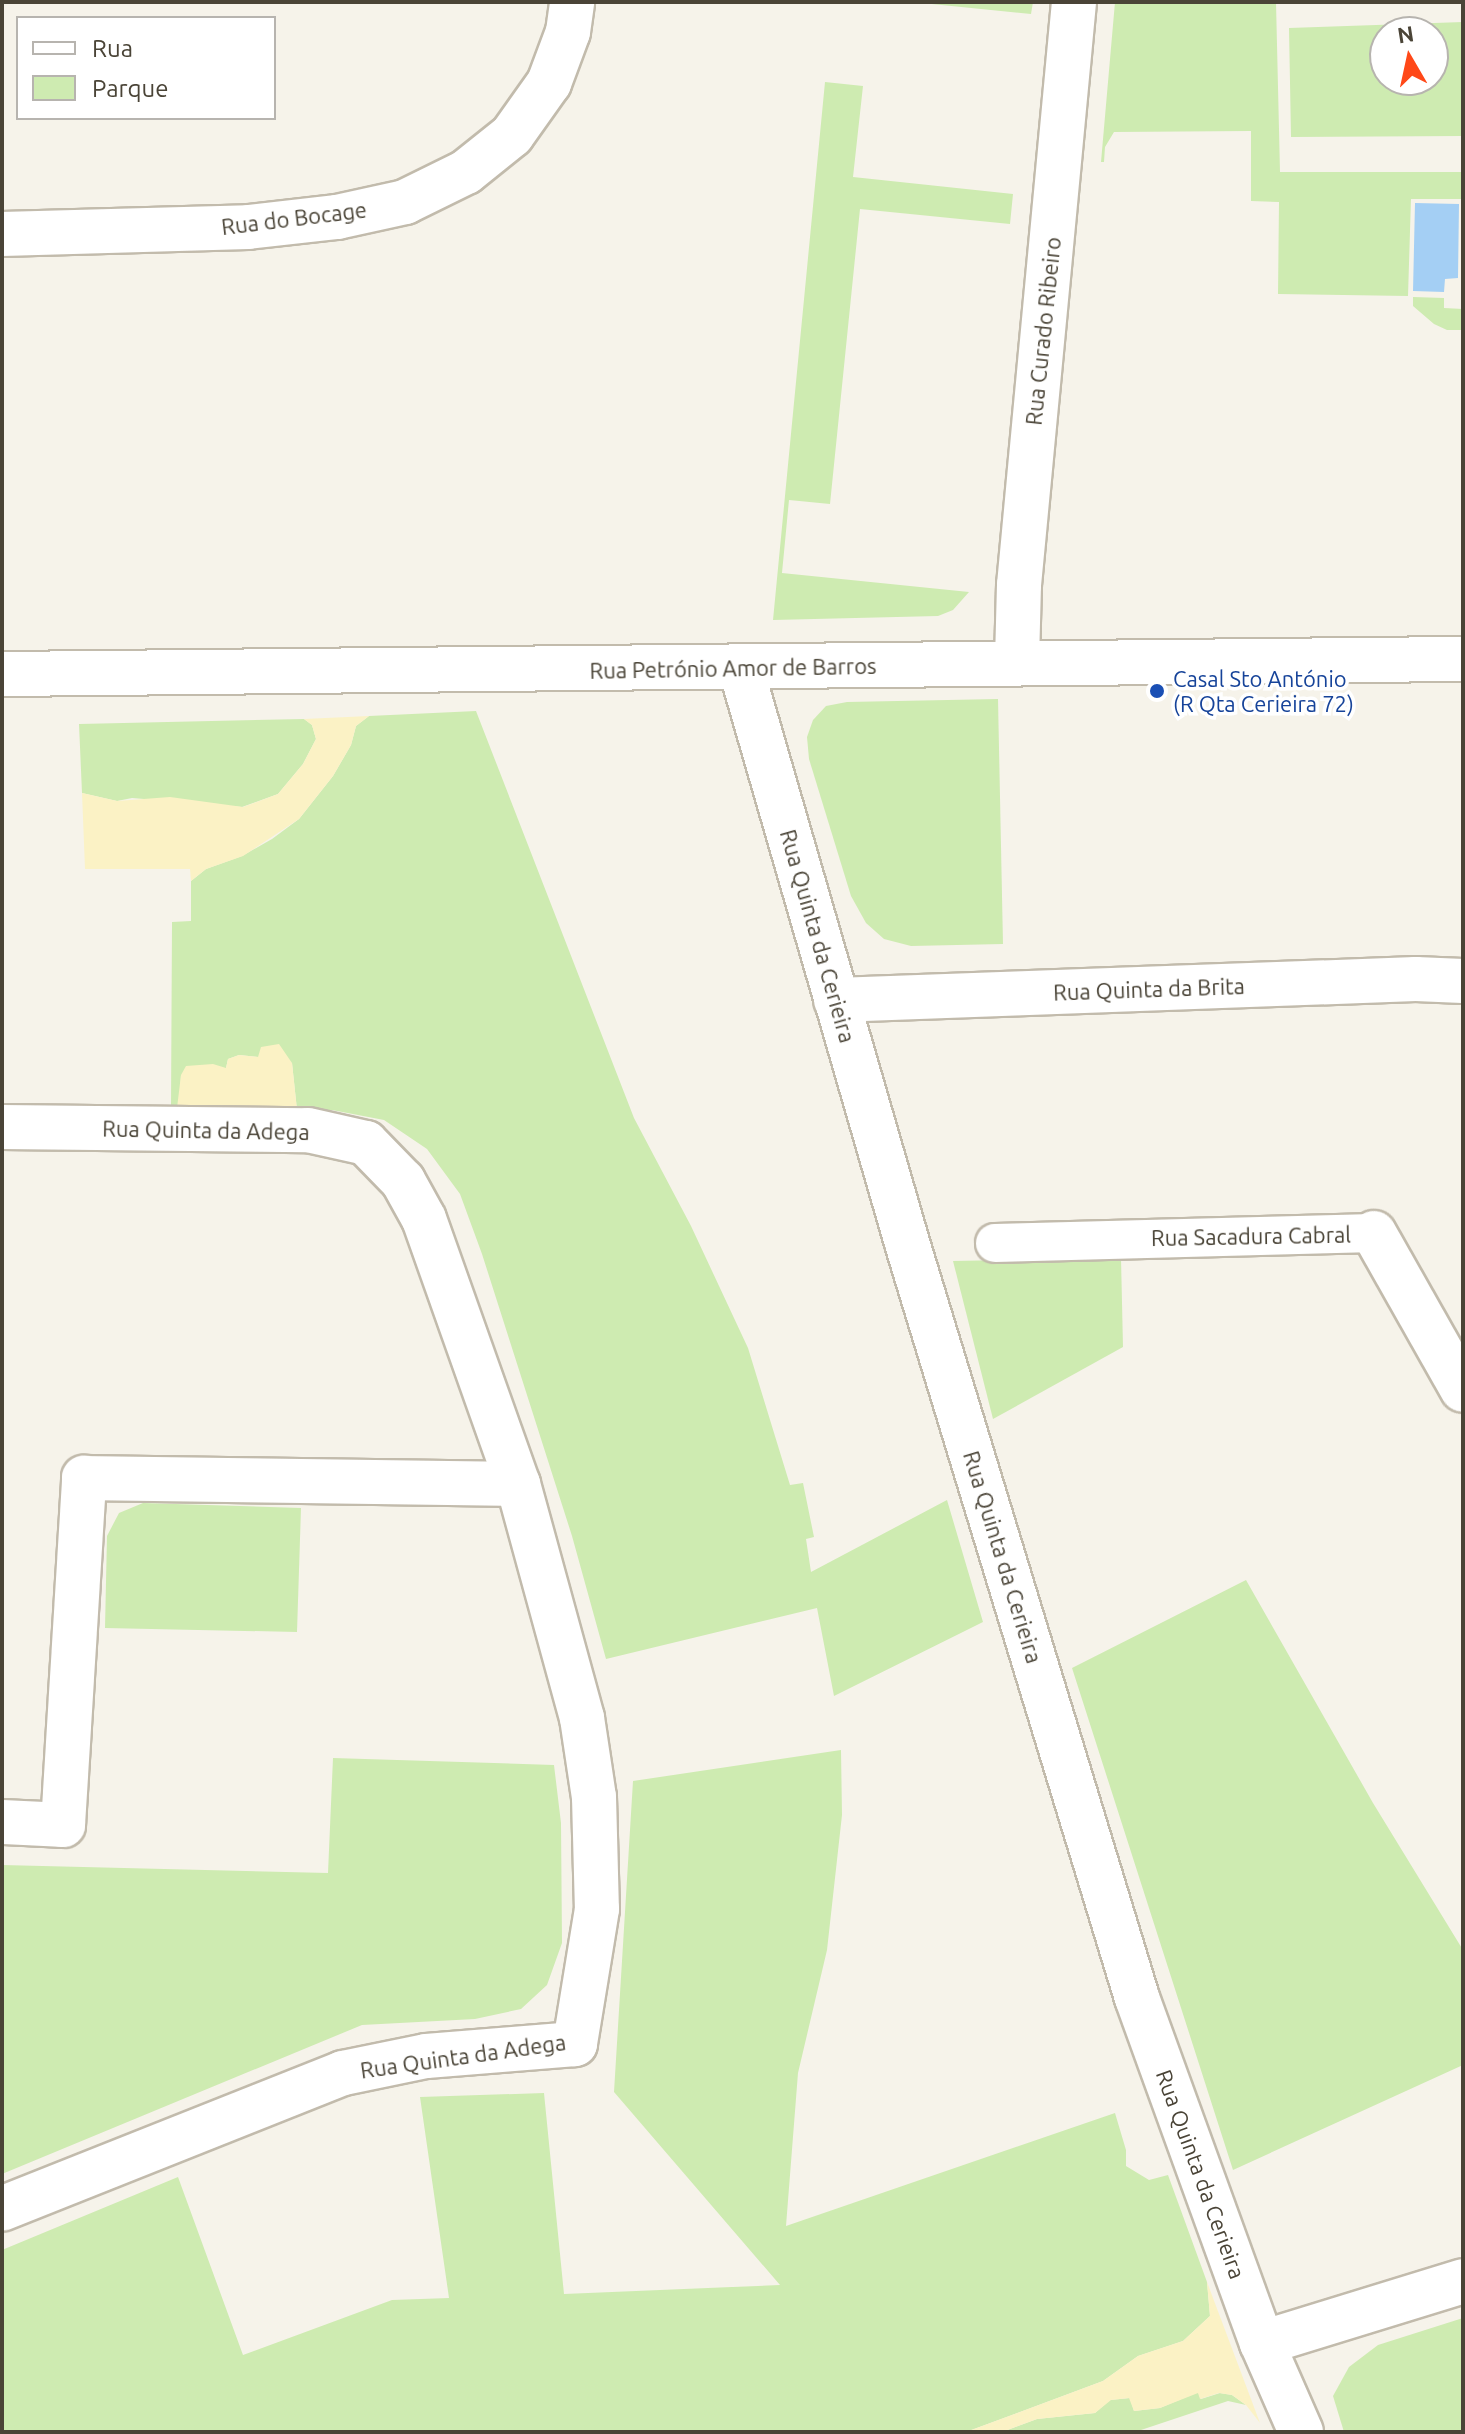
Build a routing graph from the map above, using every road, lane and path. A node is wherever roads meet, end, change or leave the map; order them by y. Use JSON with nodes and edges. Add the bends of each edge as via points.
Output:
{"nodes":[{"id":1,"x":572,"y":2,"type":"edge"},
{"id":2,"x":1074,"y":2,"type":"edge"},
{"id":3,"x":2,"y":234,"type":"edge"},
{"id":4,"x":1463,"y":659,"type":"edge"},
{"id":5,"x":1017,"y":661,"type":"junction"},
{"id":6,"x":741,"y":669,"type":"junction"},
{"id":7,"x":2,"y":674,"type":"edge"},
{"id":8,"x":1463,"y":981,"type":"edge"},
{"id":9,"x":836,"y":1000,"type":"junction"},
{"id":10,"x":2,"y":1127,"type":"edge"},
{"id":11,"x":1374,"y":1233,"type":"joint"},
{"id":12,"x":995,"y":1243,"type":"dead end"},
{"id":13,"x":1463,"y":1390,"type":"edge"},
{"id":14,"x":518,"y":1484,"type":"junction"},
{"id":15,"x":2,"y":1822,"type":"edge"},
{"id":16,"x":2,"y":2209,"type":"edge"},
{"id":17,"x":1463,"y":2281,"type":"edge"},
{"id":18,"x":1262,"y":2343,"type":"junction"},
{"id":19,"x":1301,"y":2432,"type":"edge"}],
"edges":[{"from":1,"to":3,"type":"street","name":"Rua do Bocage","via":[[568,32],[549,83],[512,135],[466,172],[405,202],[337,217],[248,227]]},
{"from":2,"to":5,"type":"street","name":"Rua Curado Ribeiro","via":[[1019,585]]},
{"from":4,"to":5,"type":"street","name":"Rua Petrónio Amor de Barros"},
{"from":5,"to":6,"type":"street","name":"Rua Petrónio Amor de Barros"},
{"from":6,"to":7,"type":"street","name":"Rua Petrónio Amor de Barros"},
{"from":6,"to":9,"type":"street","name":"Rua Quinta da Cerieira"},
{"from":8,"to":9,"type":"street","name":"Rua Quinta da Brita"},
{"from":9,"to":18,"type":"street","name":"Rua Quinta da Cerieira","via":[[1137,1998]]},
{"from":10,"to":14,"type":"street","name":"Rua Quinta da Adega","via":[[308,1130],[366,1143],[403,1181],[424,1219]]},
{"from":11,"to":12,"type":"street","name":"Rua Sacadura Cabral"},
{"from":11,"to":13,"type":"street","name":"Rua Sacadura Cabral"},
{"from":14,"to":15,"type":"street","via":[[84,1478],[63,1825]]},
{"from":14,"to":16,"type":"street","name":"Rua Quinta da Adega","via":[[582,1718],[594,1797],[597,1909],[575,2044],[426,2056],[343,2073]]},
{"from":17,"to":18,"type":"street"},
{"from":18,"to":19,"type":"street","name":"Rua Quinta da Cerieira"}]}
